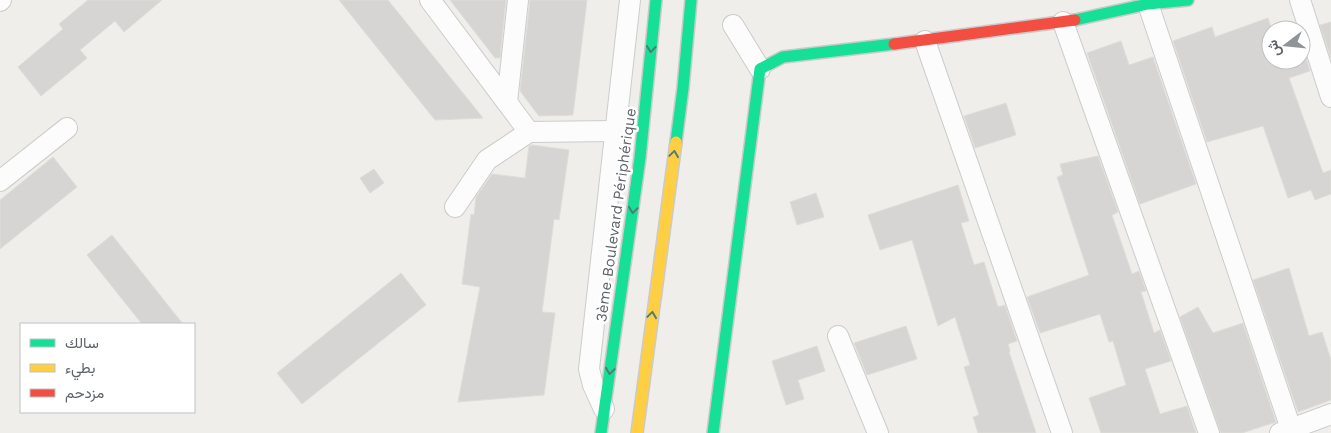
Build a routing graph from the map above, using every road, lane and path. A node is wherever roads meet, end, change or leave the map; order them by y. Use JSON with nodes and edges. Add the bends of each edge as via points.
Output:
{"nodes":[{"id":1,"x":430,"y":0,"type":"edge"},
{"id":2,"x":518,"y":0,"type":"edge"},
{"id":3,"x":630,"y":0,"type":"edge"},
{"id":4,"x":656,"y":0,"type":"edge"},
{"id":5,"x":691,"y":0,"type":"edge"},
{"id":6,"x":1188,"y":0,"type":"edge"},
{"id":7,"x":1300,"y":0,"type":"edge"},
{"id":8,"x":1148,"y":4,"type":"junction"},
{"id":9,"x":1062,"y":22,"type":"junction"},
{"id":10,"x":733,"y":25,"type":"dead end"},
{"id":11,"x":925,"y":41,"type":"junction"},
{"id":12,"x":760,"y":69,"type":"junction"},
{"id":13,"x":1331,"y":97,"type":"edge"},
{"id":14,"x":507,"y":102,"type":"junction"},
{"id":15,"x":67,"y":128,"type":"dead end"},
{"id":16,"x":614,"y":131,"type":"junction"},
{"id":17,"x":529,"y":132,"type":"junction"},
{"id":18,"x":0,"y":181,"type":"edge"},
{"id":19,"x":455,"y":207,"type":"dead end"},
{"id":20,"x":838,"y":336,"type":"dead end"},
{"id":21,"x":604,"y":409,"type":"junction"},
{"id":22,"x":1331,"y":414,"type":"edge"},
{"id":23,"x":1285,"y":431,"type":"edge"},
{"id":24,"x":600,"y":433,"type":"edge"},
{"id":25,"x":637,"y":433,"type":"edge"},
{"id":26,"x":713,"y":433,"type":"edge"},
{"id":27,"x":878,"y":433,"type":"edge"},
{"id":28,"x":1062,"y":433,"type":"edge"},
{"id":29,"x":1208,"y":433,"type":"edge"}],
"edges":[{"from":1,"to":14,"type":"street"},
{"from":2,"to":14,"type":"street"},
{"from":3,"to":16,"type":"street"},
{"from":4,"to":21,"type":"main road","name":"3ème Boulevard Périphérique","one_way":true,"via":[[640,158]]},
{"from":25,"to":5,"type":"main road","one_way":true,"via":[[683,88]]},
{"from":6,"to":8,"type":"main road"},
{"from":7,"to":13,"type":"street"},
{"from":8,"to":9,"type":"main road"},
{"from":8,"to":23,"type":"street"},
{"from":9,"to":11,"type":"main road"},
{"from":9,"to":29,"type":"street"},
{"from":10,"to":12,"type":"street"},
{"from":11,"to":12,"type":"main road","via":[[783,57]]},
{"from":11,"to":28,"type":"street"},
{"from":12,"to":26,"type":"main road"},
{"from":14,"to":17,"type":"street"},
{"from":15,"to":18,"type":"street"},
{"from":16,"to":17,"type":"street"},
{"from":16,"to":21,"type":"street","via":[[589,369]]},
{"from":17,"to":19,"type":"street","via":[[487,160]]},
{"from":20,"to":27,"type":"street"},
{"from":21,"to":24,"type":"main road","name":"3ème Boulevard Périphérique"},
{"from":22,"to":23,"type":"street"}]}
